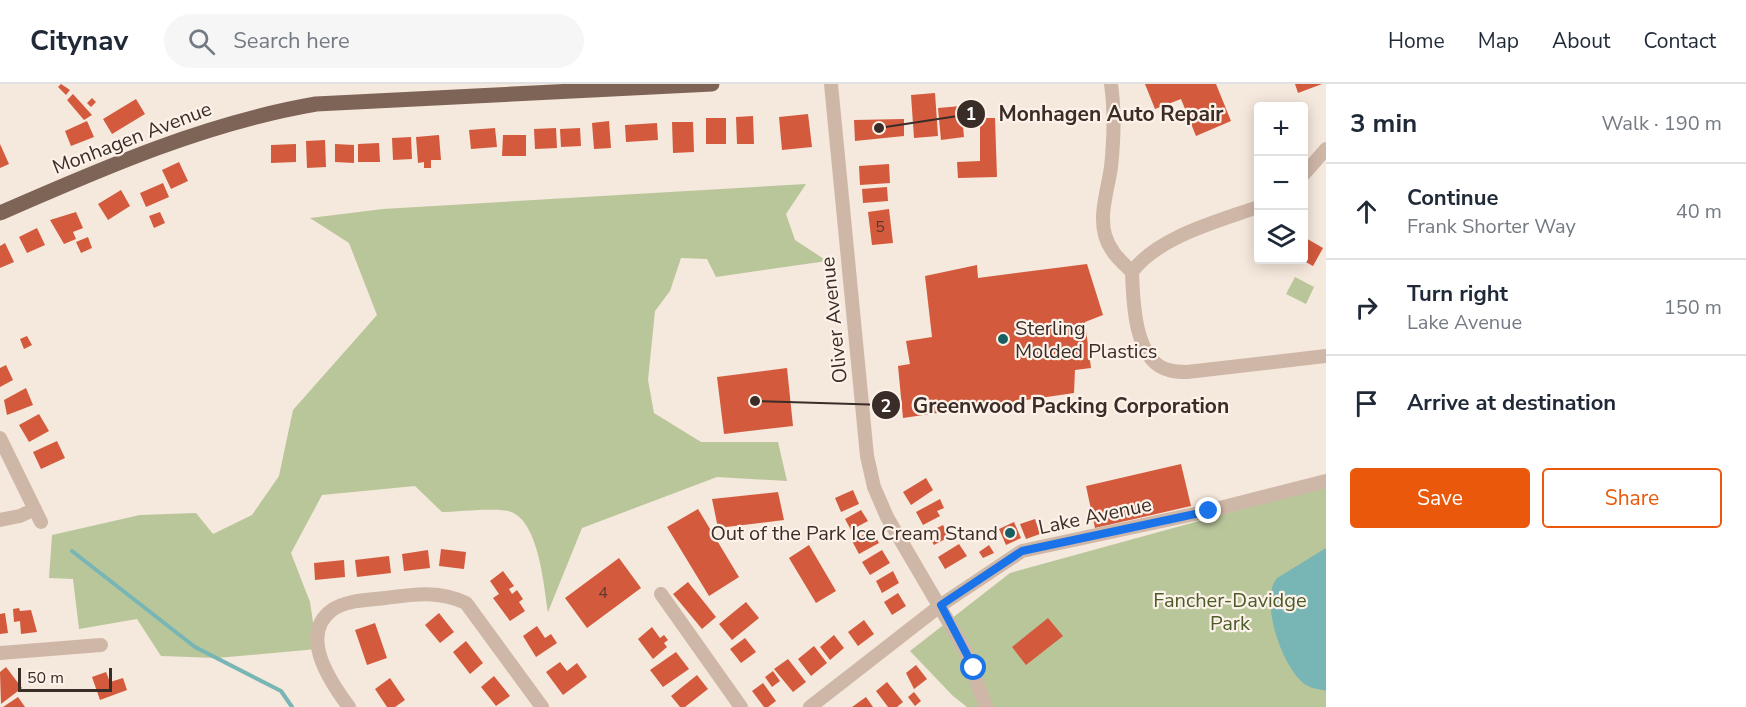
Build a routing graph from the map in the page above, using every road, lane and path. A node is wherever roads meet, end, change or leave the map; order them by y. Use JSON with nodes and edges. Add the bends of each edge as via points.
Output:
{"nodes":[{"id":1,"x":712,"y":84,"type":"edge"},
{"id":2,"x":831,"y":84,"type":"edge"},
{"id":3,"x":1111,"y":84,"type":"edge"},
{"id":4,"x":1326,"y":149,"type":"edge"},
{"id":5,"x":1308,"y":169,"type":"edge"},
{"id":6,"x":1254,"y":208,"type":"edge"},
{"id":7,"x":0,"y":213,"type":"edge"},
{"id":8,"x":1132,"y":272,"type":"junction"},
{"id":9,"x":1326,"y":356,"type":"edge"},
{"id":10,"x":0,"y":438,"type":"edge"},
{"id":11,"x":1326,"y":481,"type":"edge"},
{"id":12,"x":34,"y":508,"type":"junction"},
{"id":13,"x":0,"y":520,"type":"edge"},
{"id":14,"x":41,"y":522,"type":"dead end"},
{"id":15,"x":661,"y":594,"type":"dead end"},
{"id":16,"x":941,"y":605,"type":"junction"},
{"id":17,"x":101,"y":645,"type":"dead end"},
{"id":18,"x":0,"y":653,"type":"edge"},
{"id":19,"x":349,"y":707,"type":"edge"},
{"id":20,"x":542,"y":707,"type":"edge"},
{"id":21,"x":741,"y":707,"type":"edge"},
{"id":22,"x":810,"y":707,"type":"edge"},
{"id":23,"x":986,"y":707,"type":"edge"}],
"edges":[{"from":1,"to":7,"type":"main road","name":"Monhagen Avenue","via":[[316,104],[188,135]]},
{"from":2,"to":16,"type":"street","name":"Oliver Avenue","via":[[867,456],[874,487],[887,517]]},
{"from":3,"to":8,"type":"street","via":[[1115,115],[1104,234],[1112,253]]},
{"from":4,"to":5,"type":"street"},
{"from":6,"to":8,"type":"street","via":[[1187,233],[1142,258]]},
{"from":8,"to":9,"type":"street","via":[[1134,310],[1149,357],[1167,370],[1187,372]]},
{"from":10,"to":12,"type":"street"},
{"from":11,"to":16,"type":"street","name":"Lake Avenue","via":[[1022,551]]},
{"from":12,"to":13,"type":"street"},
{"from":12,"to":14,"type":"street"},
{"from":15,"to":21,"type":"street"},
{"from":16,"to":22,"type":"street","name":"Lake Avenue"},
{"from":16,"to":23,"type":"street","name":"Oliver Avenue","via":[[974,668]]},
{"from":17,"to":18,"type":"street"},
{"from":19,"to":20,"type":"street","via":[[318,654],[324,618],[334,609],[356,601],[415,594],[451,596],[466,603]]}]}
